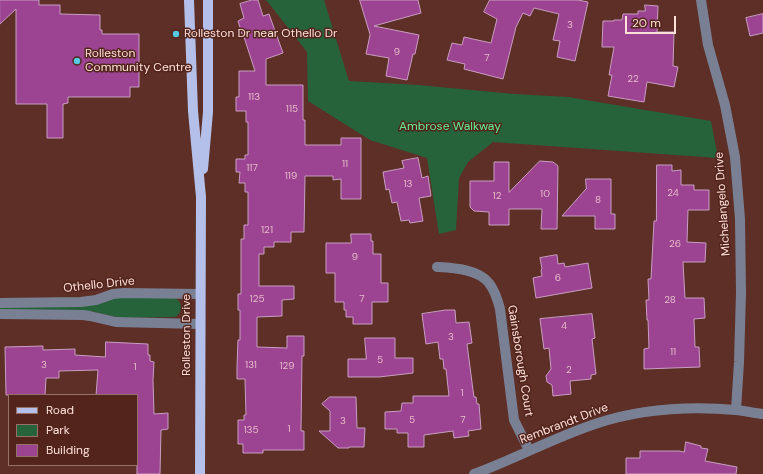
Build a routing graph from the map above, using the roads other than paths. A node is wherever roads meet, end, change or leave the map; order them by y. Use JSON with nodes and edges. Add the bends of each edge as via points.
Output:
{"nodes":[{"id":1,"x":189,"y":0,"type":"edge"},
{"id":2,"x":208,"y":0,"type":"edge"},
{"id":3,"x":701,"y":0,"type":"edge"},
{"id":4,"x":201,"y":197,"type":"junction"},
{"id":5,"x":437,"y":267,"type":"dead end"},
{"id":6,"x":200,"y":294,"type":"junction"},
{"id":7,"x":0,"y":303,"type":"edge"},
{"id":8,"x":0,"y":314,"type":"edge"},
{"id":9,"x":200,"y":324,"type":"junction"},
{"id":10,"x":736,"y":410,"type":"junction"},
{"id":11,"x":763,"y":414,"type":"edge"},
{"id":12,"x":529,"y":450,"type":"junction"},
{"id":13,"x":200,"y":474,"type":"edge"},
{"id":14,"x":474,"y":474,"type":"edge"}],
"edges":[{"from":1,"to":4,"type":"main road","name":"Rolleston Drive","via":[[193,111]]},
{"from":2,"to":4,"type":"main road","name":"Rolleston Drive","via":[[208,112]]},
{"from":3,"to":10,"type":"street","name":"Michelangelo Drive","via":[[708,45],[725,106],[735,157],[740,219],[741,293]]},
{"from":4,"to":6,"type":"main road","name":"Rolleston Drive"},
{"from":5,"to":12,"type":"street","name":"Gainsborough Court","via":[[458,268],[477,274],[489,283],[500,309],[514,420]]},
{"from":6,"to":7,"type":"street","name":"Othello Drive","via":[[124,293],[81,302]]},
{"from":6,"to":9,"type":"main road","name":"Rolleston Drive"},
{"from":8,"to":9,"type":"street","via":[[83,315],[116,322]]},
{"from":9,"to":13,"type":"main road","name":"Rolleston Drive"},
{"from":10,"to":11,"type":"street","name":"Rembrandt Drive"},
{"from":10,"to":12,"type":"street","name":"Rembrandt Drive","via":[[694,408],[624,415]]},
{"from":12,"to":14,"type":"street","name":"Rembrandt Drive"}]}
